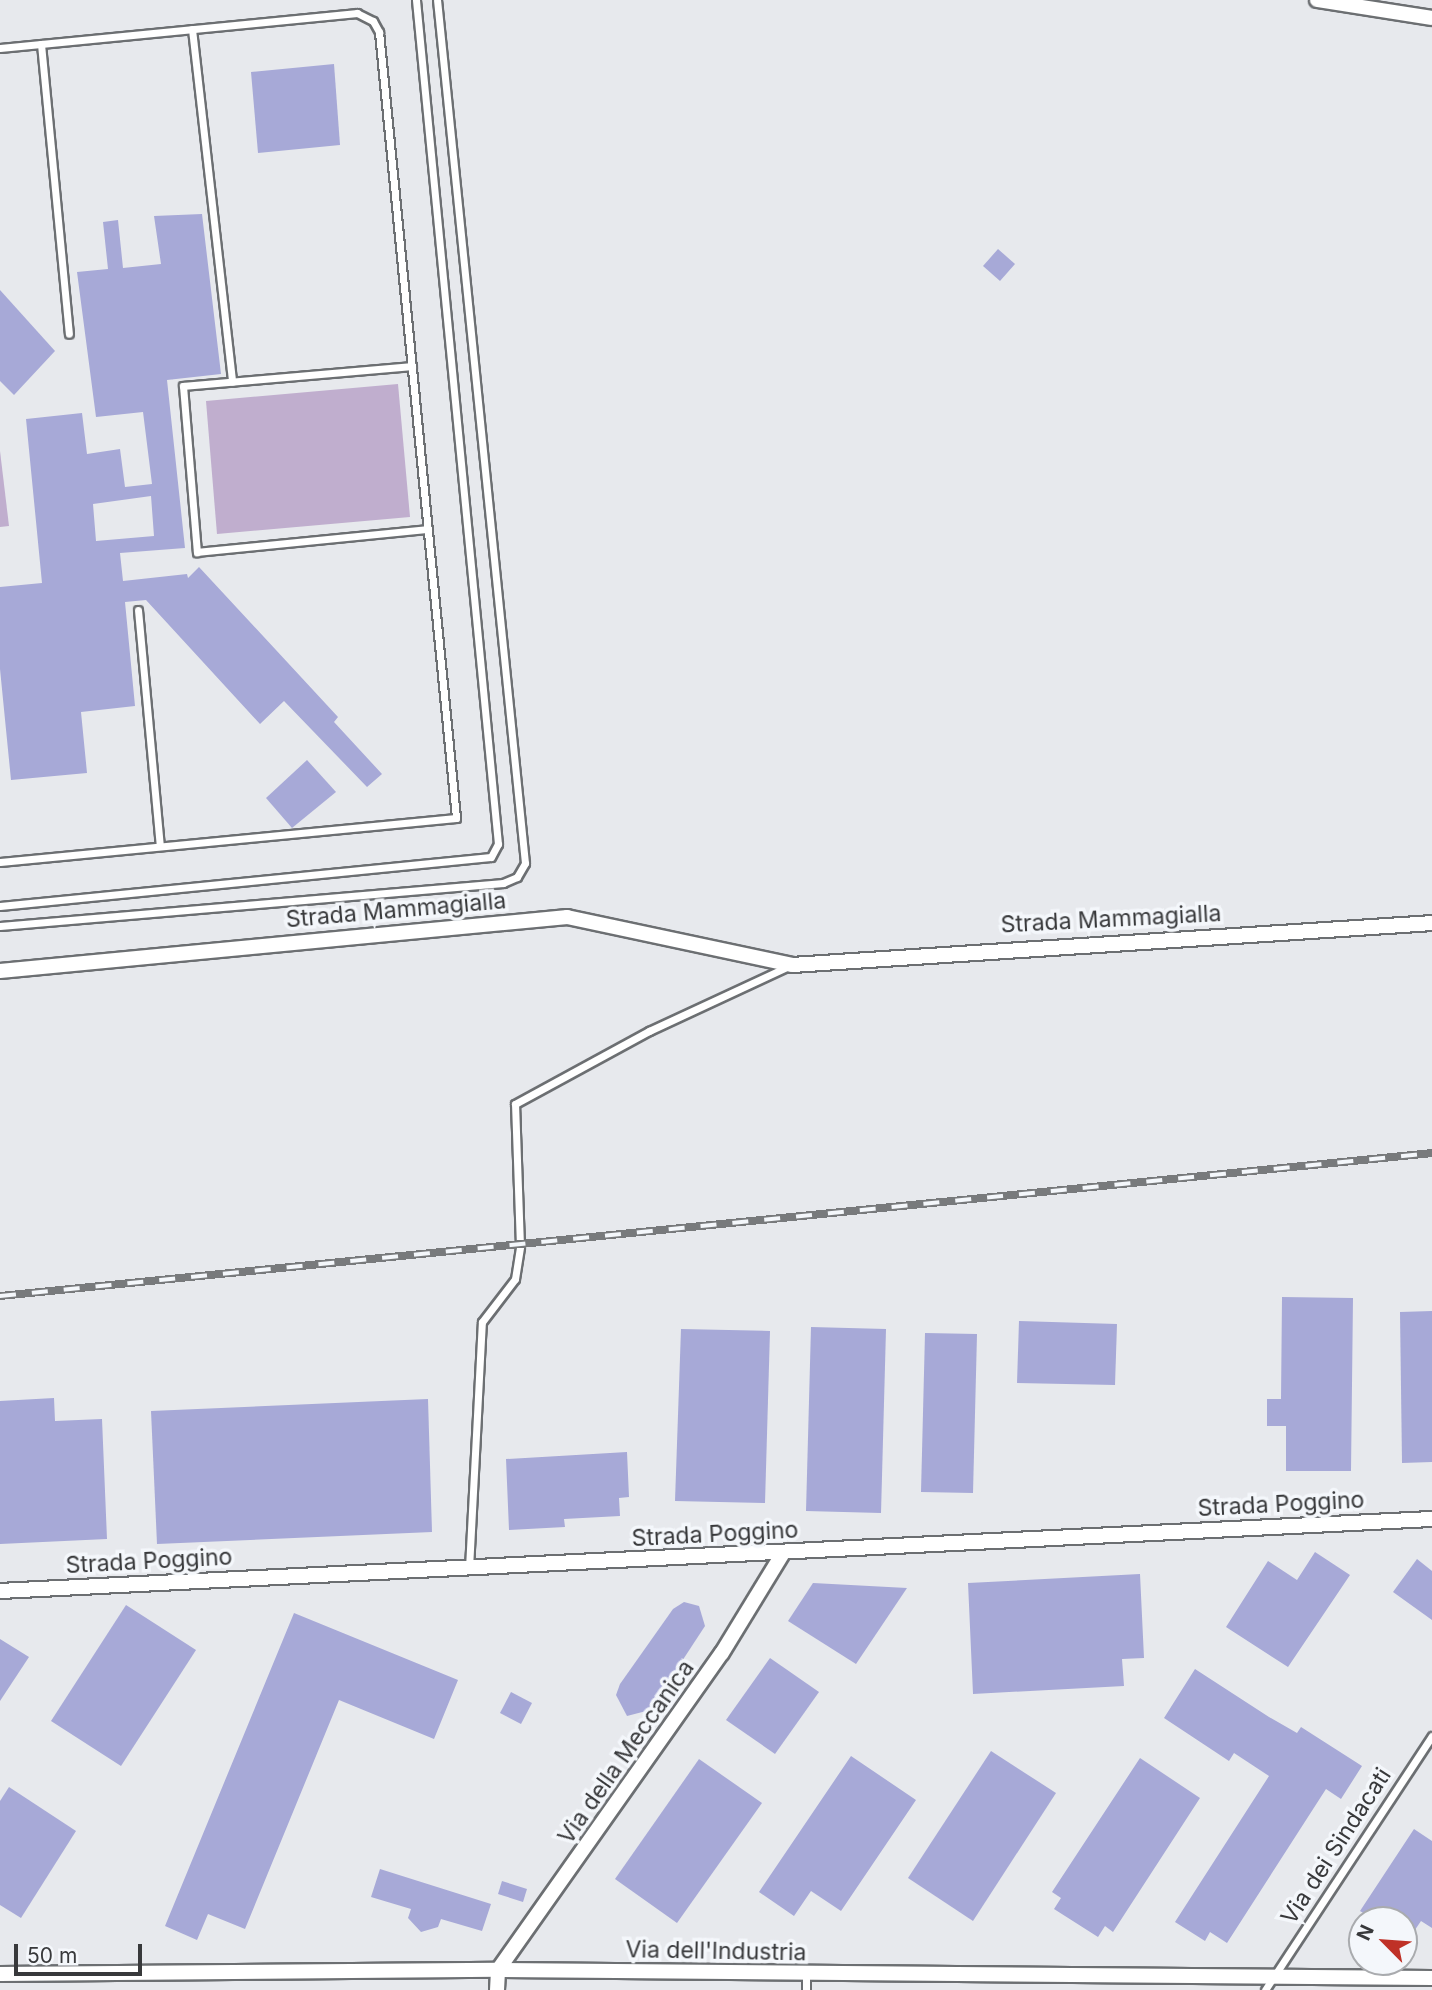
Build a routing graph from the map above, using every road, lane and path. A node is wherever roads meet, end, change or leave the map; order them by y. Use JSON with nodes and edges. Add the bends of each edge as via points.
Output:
{"nodes":[{"id":1,"x":415,"y":0,"type":"edge"},
{"id":2,"x":437,"y":0,"type":"edge"},
{"id":3,"x":1317,"y":0,"type":"edge"},
{"id":4,"x":1432,"y":18,"type":"edge"},
{"id":5,"x":192,"y":29,"type":"junction"},
{"id":6,"x":41,"y":44,"type":"junction"},
{"id":7,"x":0,"y":48,"type":"edge"},
{"id":8,"x":69,"y":334,"type":"dead end"},
{"id":9,"x":412,"y":366,"type":"junction"},
{"id":10,"x":232,"y":382,"type":"junction"},
{"id":11,"x":428,"y":529,"type":"junction"},
{"id":12,"x":138,"y":610,"type":"dead end"},
{"id":13,"x":160,"y":846,"type":"junction"},
{"id":14,"x":0,"y":862,"type":"edge"},
{"id":15,"x":0,"y":906,"type":"edge"},
{"id":16,"x":1432,"y":923,"type":"edge"},
{"id":17,"x":0,"y":926,"type":"edge"},
{"id":18,"x":792,"y":965,"type":"junction"},
{"id":19,"x":0,"y":971,"type":"edge"},
{"id":20,"x":1432,"y":1519,"type":"edge"},
{"id":21,"x":783,"y":1553,"type":"junction"},
{"id":22,"x":469,"y":1568,"type":"junction"},
{"id":23,"x":0,"y":1591,"type":"edge"},
{"id":24,"x":1432,"y":1736,"type":"edge"},
{"id":25,"x":498,"y":1970,"type":"junction"},
{"id":26,"x":0,"y":1974,"type":"edge"},
{"id":27,"x":1432,"y":1978,"type":"edge"},
{"id":28,"x":806,"y":1983,"type":"edge"},
{"id":29,"x":1269,"y":1984,"type":"edge"},
{"id":30,"x":497,"y":1990,"type":"edge"}],
"edges":[{"from":1,"to":15,"type":"lane","via":[[498,844],[491,857]]},
{"from":2,"to":17,"type":"lane","via":[[525,863],[517,877],[503,883]]},
{"from":3,"to":4,"type":"street"},
{"from":5,"to":6,"type":"lane"},
{"from":5,"to":9,"type":"lane","via":[[357,13],[373,21],[379,32]]},
{"from":5,"to":10,"type":"lane"},
{"from":6,"to":7,"type":"lane"},
{"from":6,"to":8,"type":"lane"},
{"from":9,"to":10,"type":"lane"},
{"from":9,"to":11,"type":"lane"},
{"from":10,"to":11,"type":"lane","via":[[183,386],[197,552]]},
{"from":11,"to":13,"type":"lane","via":[[456,818]]},
{"from":12,"to":13,"type":"lane"},
{"from":13,"to":14,"type":"lane"},
{"from":16,"to":18,"type":"street","name":"Strada Mammagialla"},
{"from":18,"to":19,"type":"street","name":"Strada Mammagialla","via":[[567,917]]},
{"from":18,"to":22,"type":"lane","name":"Strada Mammagialla","via":[[649,1031],[515,1104],[520,1246],[515,1279],[482,1322]]},
{"from":20,"to":21,"type":"street","name":"Strada Poggino"},
{"from":21,"to":22,"type":"street","name":"Strada Poggino"},
{"from":21,"to":25,"type":"street","name":"Via della Meccanica","via":[[722,1653]]},
{"from":22,"to":23,"type":"street","name":"Strada Poggino"},
{"from":24,"to":29,"type":"lane","name":"Via dei Sindacati"},
{"from":25,"to":26,"type":"street","name":"Via dell'Industria"},
{"from":25,"to":28,"type":"street","name":"Via dell'Industria"},
{"from":25,"to":30,"type":"street"},
{"from":27,"to":29,"type":"street","name":"Via dell'Industria"},
{"from":28,"to":29,"type":"street","name":"Via dell'Industria"}]}
